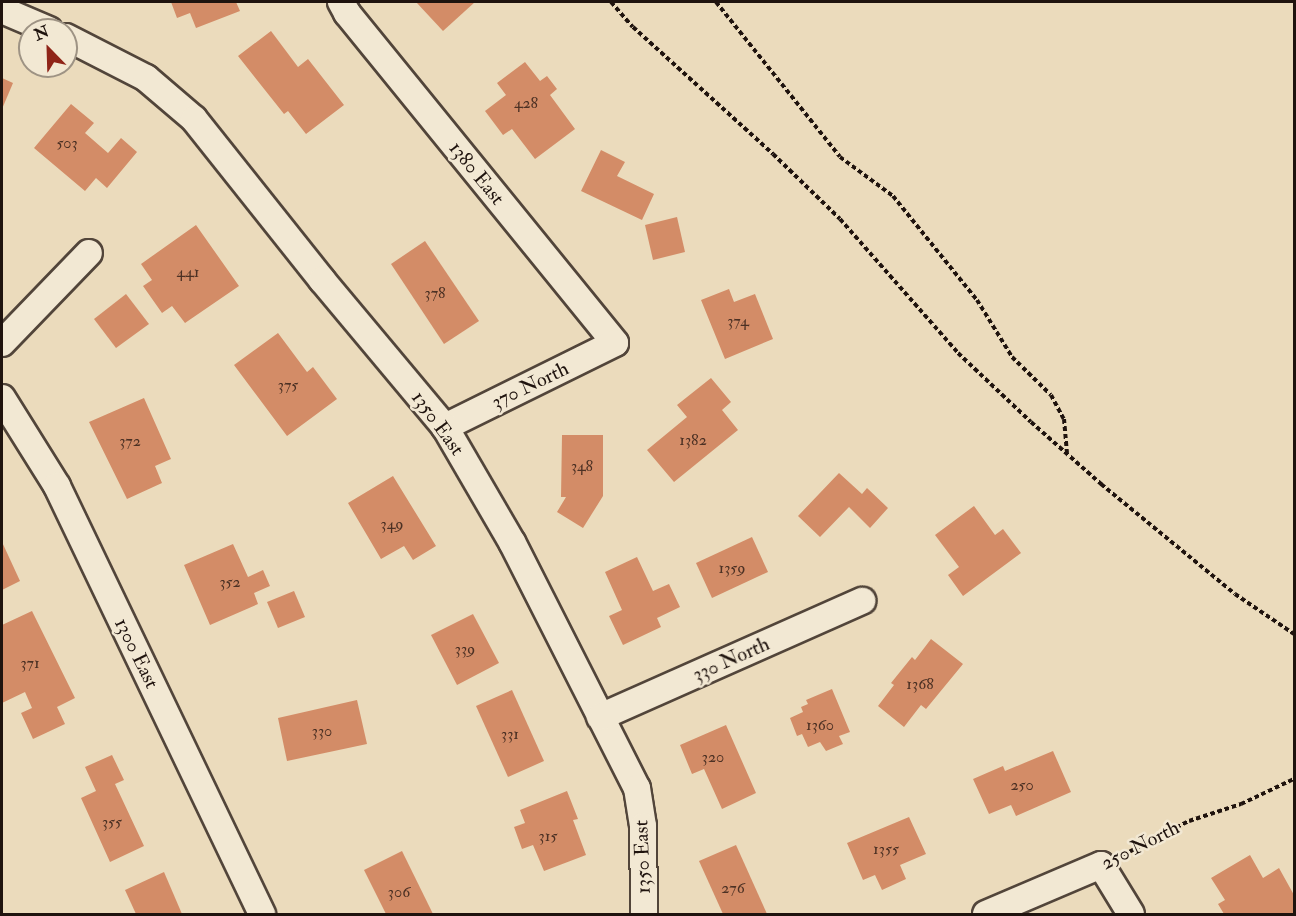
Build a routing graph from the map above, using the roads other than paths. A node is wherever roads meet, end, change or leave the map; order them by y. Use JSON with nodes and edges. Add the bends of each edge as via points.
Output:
{"nodes":[{"id":1,"x":341,"y":2,"type":"edge"},
{"id":2,"x":2,"y":10,"type":"edge"},
{"id":3,"x":21,"y":18,"type":"edge"},
{"id":4,"x":78,"y":43,"type":"edge"},
{"id":5,"x":88,"y":253,"type":"dead end"},
{"id":6,"x":2,"y":342,"type":"edge"},
{"id":7,"x":615,"y":343,"type":"joint"},
{"id":8,"x":2,"y":398,"type":"edge"},
{"id":9,"x":445,"y":427,"type":"junction"},
{"id":10,"x":862,"y":601,"type":"dead end"},
{"id":11,"x":600,"y":717,"type":"junction"},
{"id":12,"x":262,"y":915,"type":"edge"},
{"id":13,"x":644,"y":915,"type":"edge"},
{"id":14,"x":986,"y":915,"type":"edge"},
{"id":15,"x":1131,"y":915,"type":"edge"}],
"edges":[{"from":1,"to":7,"type":"street","name":"1380 East"},
{"from":2,"to":3,"type":"street"},
{"from":4,"to":9,"type":"street","name":"1350 East","via":[[146,78],[195,119]]},
{"from":5,"to":6,"type":"street"},
{"from":7,"to":9,"type":"street","name":"370 North"},
{"from":8,"to":12,"type":"street","name":"1300 East","via":[[57,486]]},
{"from":9,"to":11,"type":"street","name":"1350 East","via":[[512,542]]},
{"from":10,"to":11,"type":"street","name":"330 North"},
{"from":11,"to":13,"type":"street","name":"1350 East","via":[[637,788],[643,826]]},
{"from":14,"to":15,"type":"street","name":"250 North","via":[[1101,865]]}]}
